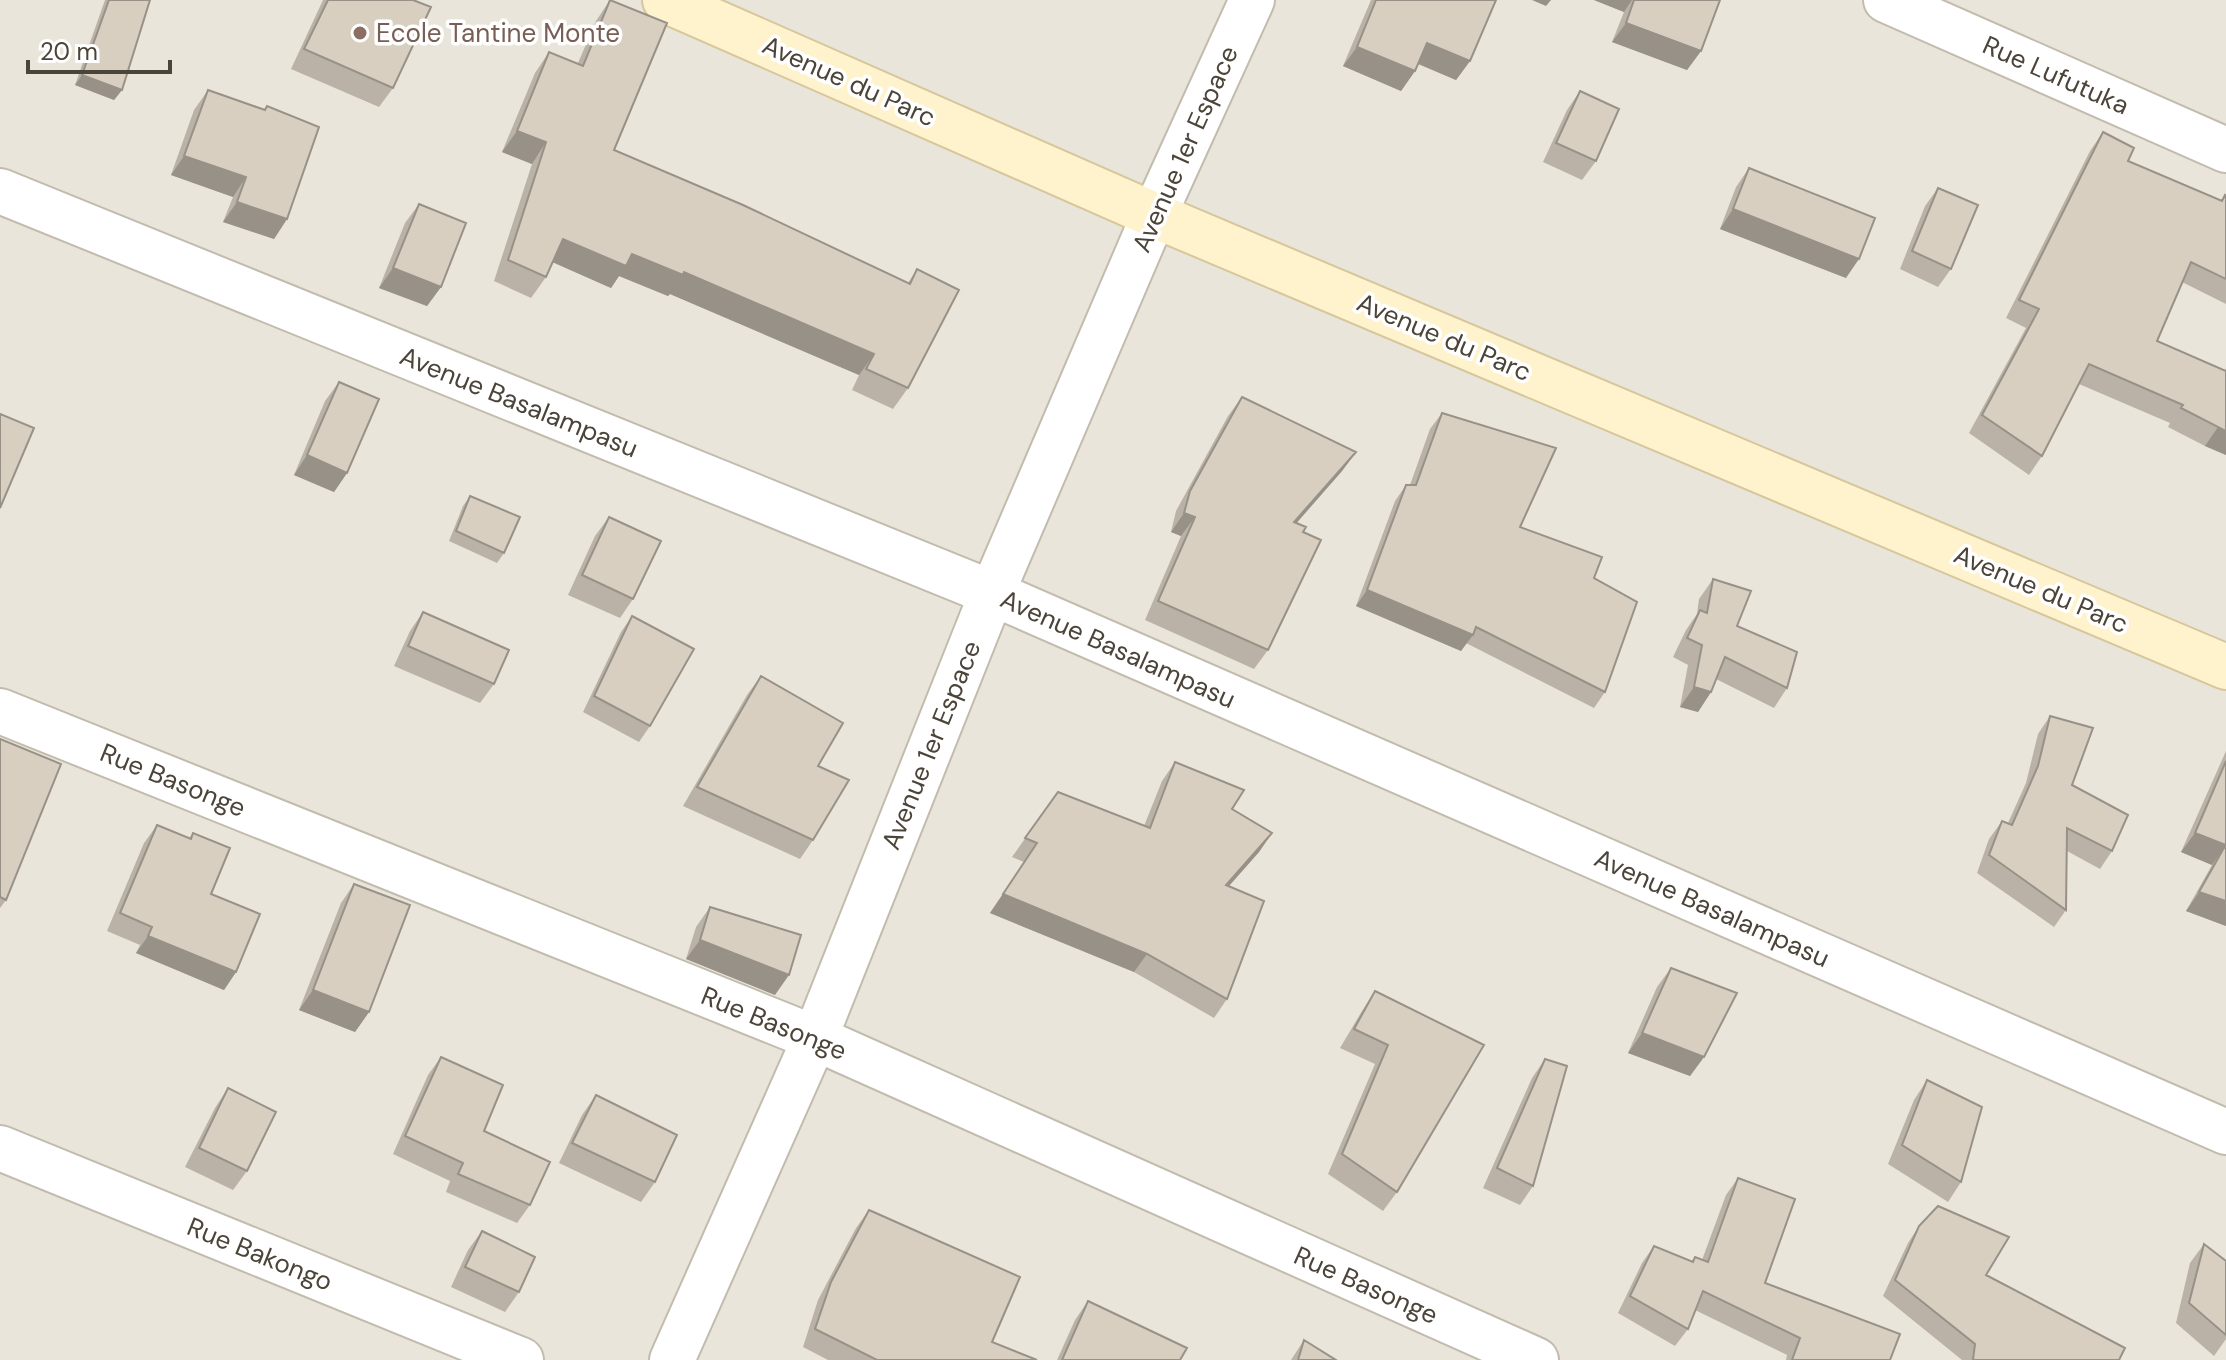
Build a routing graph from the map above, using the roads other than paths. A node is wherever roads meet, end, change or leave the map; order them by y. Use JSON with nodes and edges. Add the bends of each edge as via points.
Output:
{"nodes":[{"id":1,"x":665,"y":0,"type":"edge"},
{"id":2,"x":1252,"y":0,"type":"edge"},
{"id":3,"x":1886,"y":0,"type":"edge"},
{"id":4,"x":2226,"y":150,"type":"edge"},
{"id":5,"x":0,"y":191,"type":"edge"},
{"id":6,"x":1154,"y":215,"type":"junction"},
{"id":7,"x":992,"y":593,"type":"junction"},
{"id":8,"x":2226,"y":667,"type":"edge"},
{"id":9,"x":0,"y":711,"type":"edge"},
{"id":10,"x":815,"y":1038,"type":"junction"},
{"id":11,"x":2226,"y":1132,"type":"edge"},
{"id":12,"x":0,"y":1148,"type":"edge"},
{"id":13,"x":521,"y":1360,"type":"edge"},
{"id":14,"x":672,"y":1360,"type":"edge"},
{"id":15,"x":1536,"y":1360,"type":"edge"}],
"edges":[{"from":1,"to":6,"type":"street","name":"Avenue du Parc"},
{"from":2,"to":6,"type":"street","name":"Avenue 1er Espace"},
{"from":3,"to":4,"type":"street","name":"Rue Lufutuka"},
{"from":5,"to":7,"type":"street","name":"Avenue Basalampasu"},
{"from":6,"to":7,"type":"street","name":"Avenue 1er Espace"},
{"from":6,"to":8,"type":"street","name":"Avenue du Parc"},
{"from":7,"to":10,"type":"street","name":"Avenue 1er Espace"},
{"from":7,"to":11,"type":"street","name":"Avenue Basalampasu"},
{"from":9,"to":10,"type":"street","name":"Rue Basonge"},
{"from":10,"to":14,"type":"street","name":"Avenue 1er Espace"},
{"from":10,"to":15,"type":"street","name":"Rue Basonge"},
{"from":12,"to":13,"type":"street","name":"Rue Bakongo"}]}
